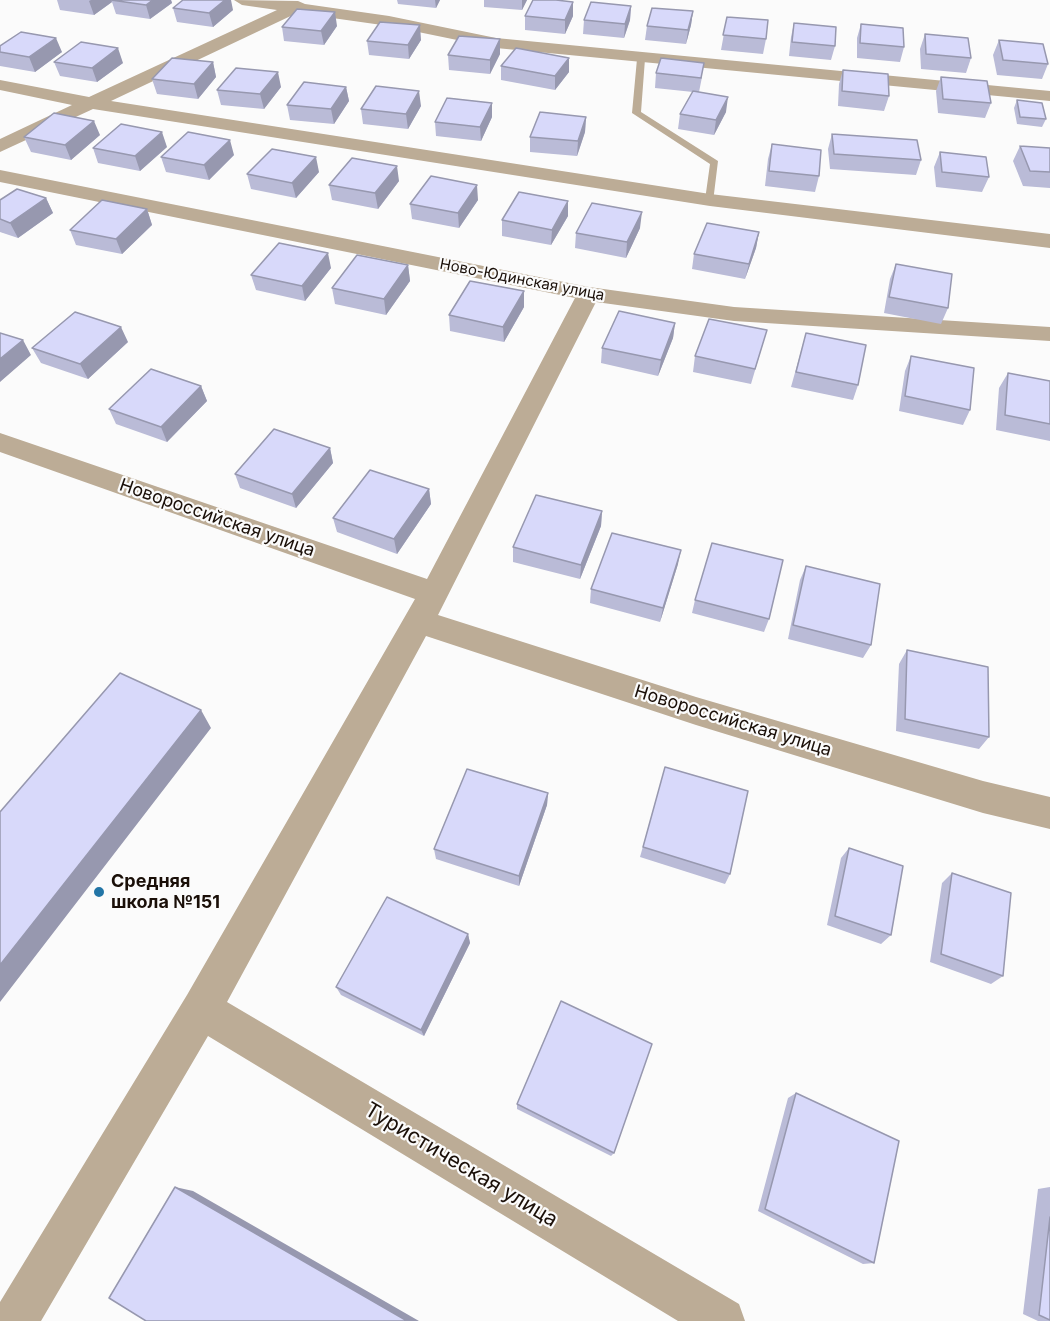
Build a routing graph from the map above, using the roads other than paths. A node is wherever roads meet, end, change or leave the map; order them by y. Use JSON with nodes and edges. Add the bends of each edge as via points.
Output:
{"nodes":[{"id":1,"x":242,"y":0,"type":"edge"},
{"id":2,"x":312,"y":0,"type":"edge"},
{"id":3,"x":375,"y":0,"type":"edge"},
{"id":4,"x":296,"y":7,"type":"junction"},
{"id":5,"x":388,"y":21,"type":"junction"},
{"id":6,"x":641,"y":59,"type":"junction"},
{"id":7,"x":0,"y":86,"type":"edge"},
{"id":8,"x":1050,"y":96,"type":"edge"},
{"id":9,"x":90,"y":103,"type":"junction"},
{"id":10,"x":0,"y":146,"type":"edge"},
{"id":11,"x":0,"y":176,"type":"edge"},
{"id":12,"x":710,"y":200,"type":"junction"},
{"id":13,"x":1050,"y":241,"type":"edge"},
{"id":14,"x":589,"y":294,"type":"junction"},
{"id":15,"x":1050,"y":334,"type":"edge"},
{"id":16,"x":0,"y":442,"type":"edge"},
{"id":17,"x":426,"y":607,"type":"junction"},
{"id":18,"x":1050,"y":813,"type":"edge"},
{"id":19,"x":201,"y":1009,"type":"junction"},
{"id":20,"x":15,"y":1321,"type":"edge"},
{"id":21,"x":722,"y":1321,"type":"edge"}],
"edges":[{"from":1,"to":4,"type":"street"},
{"from":2,"to":4,"type":"street"},
{"from":3,"to":5,"type":"street"},
{"from":4,"to":5,"type":"street"},
{"from":4,"to":9,"type":"street"},
{"from":5,"to":6,"type":"street","via":[[496,43]]},
{"from":6,"to":8,"type":"street"},
{"from":6,"to":12,"type":"lane","via":[[636,113],[715,163]]},
{"from":7,"to":9,"type":"street"},
{"from":9,"to":10,"type":"street"},
{"from":9,"to":12,"type":"street"},
{"from":11,"to":14,"type":"street","name":"Ново-Юдинская улица"},
{"from":12,"to":13,"type":"street"},
{"from":14,"to":15,"type":"street","name":"Ново-Юдинская улица","via":[[734,314]]},
{"from":14,"to":17,"type":"street"},
{"from":16,"to":17,"type":"street","name":"Новороссийская улица"},
{"from":17,"to":18,"type":"street","name":"Новороссийская улица","via":[[696,711],[983,797]]},
{"from":17,"to":19,"type":"street"},
{"from":19,"to":20,"type":"street"},
{"from":19,"to":21,"type":"street","name":"Туристическая улица"}]}
